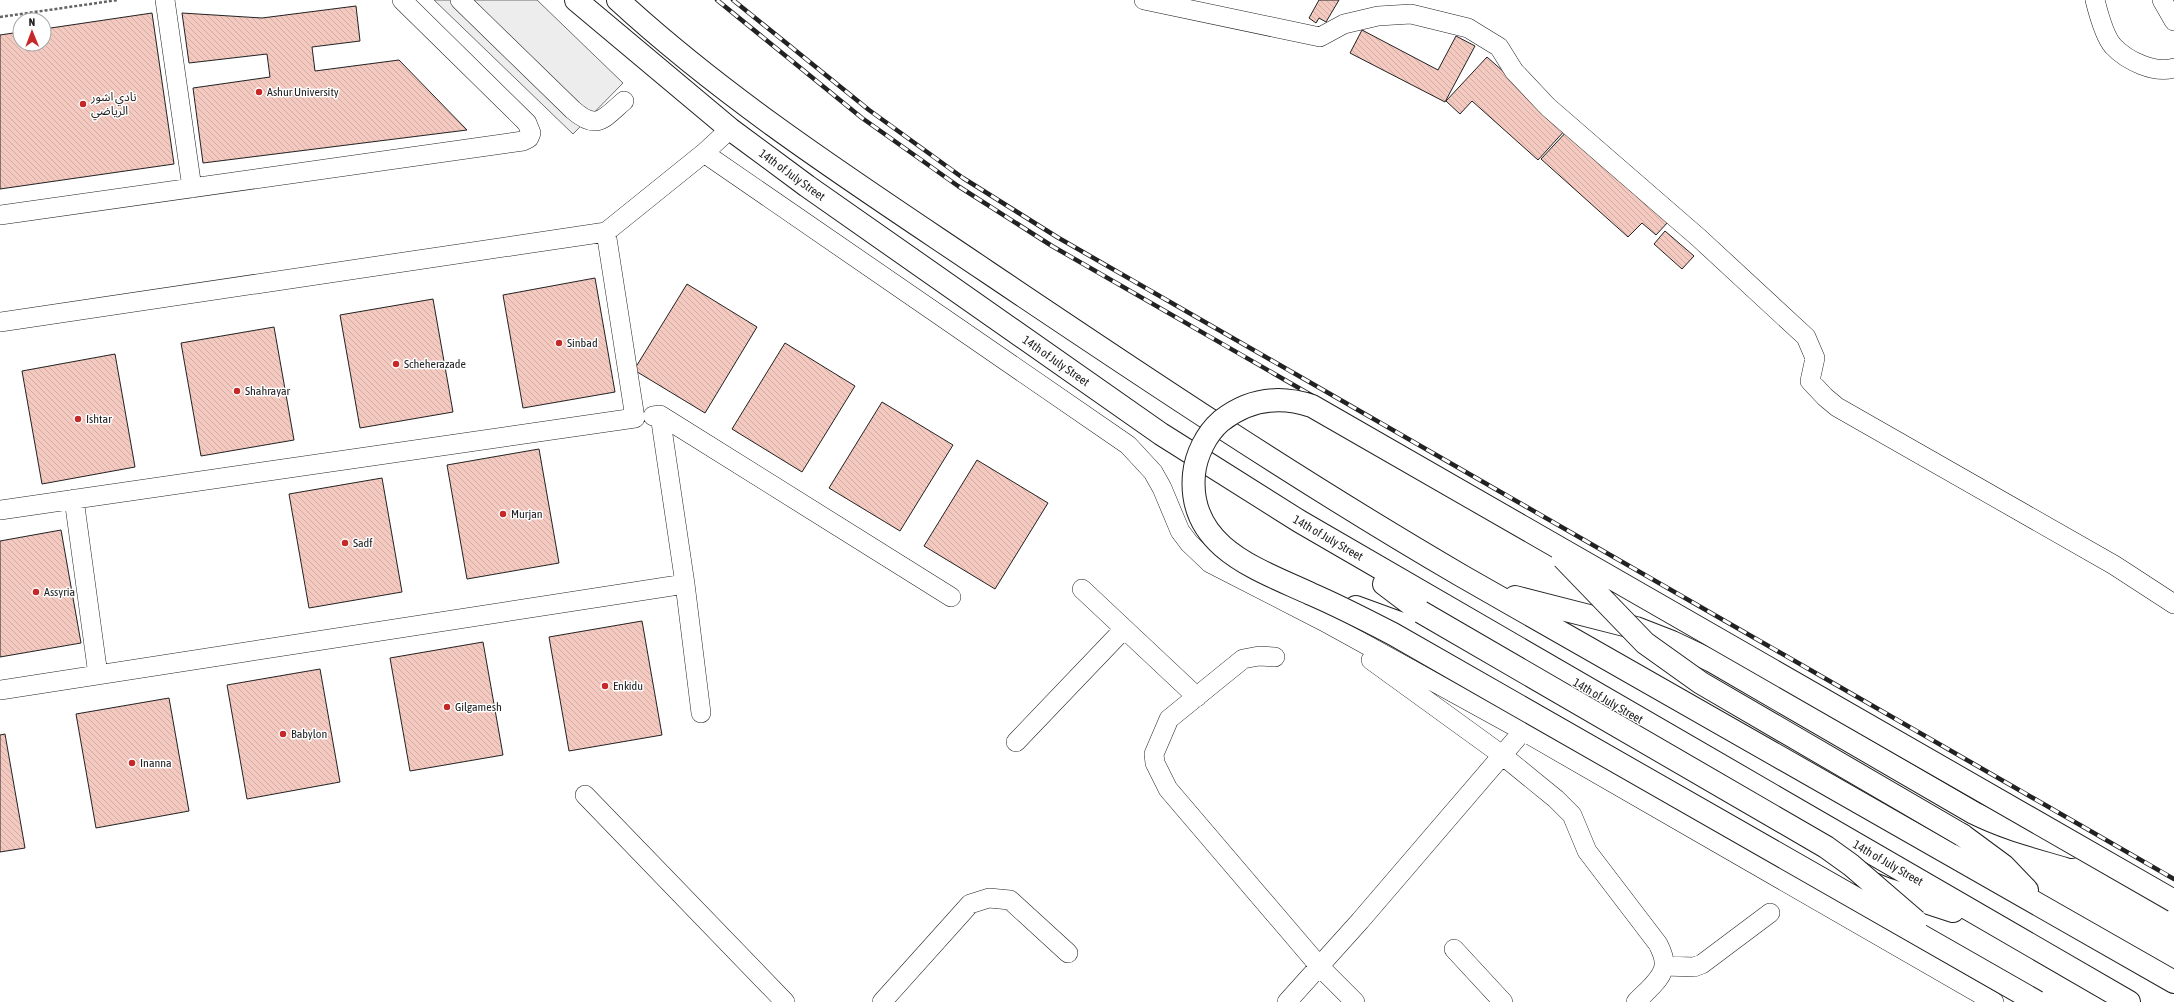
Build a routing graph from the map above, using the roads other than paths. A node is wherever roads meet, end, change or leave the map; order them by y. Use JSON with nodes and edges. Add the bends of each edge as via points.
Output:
{"nodes":[{"id":1,"x":165,"y":0,"type":"edge"},
{"id":2,"x":402,"y":0,"type":"edge"},
{"id":3,"x":460,"y":0,"type":"edge"},
{"id":4,"x":576,"y":0,"type":"edge"},
{"id":5,"x":618,"y":0,"type":"edge"},
{"id":6,"x":1144,"y":0,"type":"edge"},
{"id":7,"x":2094,"y":0,"type":"edge"},
{"id":8,"x":2162,"y":0,"type":"edge"},
{"id":9,"x":2174,"y":21,"type":"edge"},
{"id":10,"x":2174,"y":68,"type":"edge"},
{"id":11,"x":624,"y":101,"type":"dead end"},
{"id":12,"x":730,"y":129,"type":"junction"},
{"id":13,"x":704,"y":153,"type":"junction"},
{"id":14,"x":192,"y":188,"type":"junction"},
{"id":15,"x":0,"y":215,"type":"edge"},
{"id":16,"x":606,"y":232,"type":"junction"},
{"id":17,"x":0,"y":322,"type":"edge"},
{"id":18,"x":660,"y":415,"type":"junction"},
{"id":19,"x":636,"y":418,"type":"junction"},
{"id":20,"x":74,"y":499,"type":"junction"},
{"id":21,"x":0,"y":510,"type":"edge"},
{"id":22,"x":1512,"y":520,"type":"junction"},
{"id":23,"x":1299,"y":521,"type":"junction"},
{"id":24,"x":1462,"y":576,"type":"junction"},
{"id":25,"x":1280,"y":581,"type":"junction"},
{"id":26,"x":685,"y":584,"type":"junction"},
{"id":27,"x":1082,"y":589,"type":"dead end"},
{"id":28,"x":951,"y":597,"type":"dead end"},
{"id":29,"x":2174,"y":604,"type":"edge"},
{"id":30,"x":1124,"y":628,"type":"junction"},
{"id":31,"x":1275,"y":656,"type":"dead end"},
{"id":32,"x":1370,"y":660,"type":"dead end"},
{"id":33,"x":98,"y":675,"type":"junction"},
{"id":34,"x":0,"y":690,"type":"edge"},
{"id":35,"x":1197,"y":697,"type":"junction"},
{"id":36,"x":701,"y":712,"type":"dead end"},
{"id":37,"x":1523,"y":731,"type":"junction"},
{"id":38,"x":1016,"y":742,"type":"dead end"},
{"id":39,"x":1502,"y":755,"type":"junction"},
{"id":40,"x":585,"y":795,"type":"dead end"},
{"id":41,"x":2103,"y":860,"type":"junction"},
{"id":42,"x":2174,"y":901,"type":"edge"},
{"id":43,"x":1770,"y":913,"type":"dead end"},
{"id":44,"x":2073,"y":925,"type":"junction"},
{"id":45,"x":2006,"y":932,"type":"junction"},
{"id":46,"x":1454,"y":949,"type":"dead end"},
{"id":47,"x":1068,"y":953,"type":"dead end"},
{"id":48,"x":1664,"y":966,"type":"junction"},
{"id":49,"x":1320,"y":967,"type":"junction"},
{"id":50,"x":1995,"y":978,"type":"junction"},
{"id":51,"x":2174,"y":982,"type":"edge"},
{"id":52,"x":785,"y":1002,"type":"edge"},
{"id":53,"x":882,"y":1002,"type":"edge"},
{"id":54,"x":1287,"y":1002,"type":"edge"},
{"id":55,"x":1355,"y":1002,"type":"edge"},
{"id":56,"x":1504,"y":1002,"type":"edge"},
{"id":57,"x":1636,"y":1002,"type":"edge"},
{"id":58,"x":1994,"y":1002,"type":"edge"},
{"id":59,"x":2037,"y":1002,"type":"edge"},
{"id":60,"x":2129,"y":1002,"type":"edge"}],
"edges":[{"from":1,"to":14,"type":"street"},
{"from":2,"to":14,"type":"street","via":[[527,123],[531,134],[529,138]]},
{"from":3,"to":11,"type":"street","via":[[572,110],[586,120],[594,122],[602,119]]},
{"from":4,"to":12,"type":"main road","name":"14th of July Street"},
{"from":5,"to":24,"type":"main road","via":[[690,61],[826,163],[1181,402],[1364,518]]},
{"from":6,"to":29,"type":"street","via":[[1320,37],[1344,24],[1378,16],[1411,14],[1468,28],[1498,47],[1514,71],[1548,107],[1699,238],[1806,337],[1815,358],[1810,381],[1837,407],[2114,565]]},
{"from":7,"to":10,"type":"street","via":[[2103,27],[2116,49],[2144,65],[2164,71]]},
{"from":8,"to":9,"type":"street"},
{"from":12,"to":13,"type":"street"},
{"from":12,"to":23,"type":"main road","name":"14th of July Street","via":[[888,244],[1161,434]]},
{"from":13,"to":16,"type":"street"},
{"from":13,"to":37,"type":"street","via":[[1128,445],[1153,472],[1184,537],[1210,563],[1323,621]]},
{"from":14,"to":15,"type":"street"},
{"from":16,"to":17,"type":"street"},
{"from":16,"to":19,"type":"street"},
{"from":18,"to":19,"type":"street"},
{"from":18,"to":26,"type":"street"},
{"from":18,"to":28,"type":"street"},
{"from":19,"to":20,"type":"street"},
{"from":20,"to":21,"type":"street"},
{"from":20,"to":33,"type":"street"},
{"from":22,"to":25,"type":"main road","bridge":true,"via":[[1312,406],[1279,399],[1246,405],[1231,413],[1211,432],[1200,451],[1193,484],[1195,501],[1200,517],[1219,544],[1232,555]]},
{"from":22,"to":41,"type":"main road","bridge":true},
{"from":22,"to":44,"type":"main road","bridge":true,"via":[[1550,546],[1579,573],[1620,619],[1670,663],[1962,835],[2004,866],[2044,904]]},
{"from":23,"to":45,"type":"main road","name":"14th of July Street"},
{"from":23,"to":50,"type":"main road","bridge":true,"via":[[1345,552],[1421,612],[1826,847],[1852,865],[1896,905],[1947,945]]},
{"from":24,"to":41,"type":"main road","bridge":true,"via":[[1506,594],[1636,628],[1672,642],[1712,661],[1974,814],[1997,824],[2073,847]]},
{"from":24,"to":44,"type":"main road"},
{"from":25,"to":45,"type":"main road","bridge":true,"via":[[1408,626],[1852,877]]},
{"from":25,"to":50,"type":"main road","bridge":true,"via":[[1335,604],[1393,634]]},
{"from":26,"to":33,"type":"street"},
{"from":26,"to":36,"type":"street"},
{"from":27,"to":30,"type":"street"},
{"from":30,"to":35,"type":"street"},
{"from":30,"to":38,"type":"street"},
{"from":31,"to":35,"type":"street","via":[[1243,659]]},
{"from":32,"to":39,"type":"street"},
{"from":33,"to":34,"type":"street"},
{"from":35,"to":49,"type":"street","via":[[1169,719],[1154,754],[1159,773],[1168,789]]},
{"from":37,"to":39,"type":"street"},
{"from":37,"to":58,"type":"street"},
{"from":39,"to":48,"type":"street","via":[[1556,799],[1572,816],[1587,851],[1658,944]]},
{"from":39,"to":49,"type":"street"},
{"from":40,"to":52,"type":"street"},
{"from":41,"to":42,"type":"main road","bridge":true},
{"from":43,"to":48,"type":"street","via":[[1702,964],[1694,967]]},
{"from":44,"to":51,"type":"main road"},
{"from":45,"to":60,"type":"main road","name":"14th of July Street"},
{"from":46,"to":56,"type":"street"},
{"from":47,"to":53,"type":"street","via":[[1010,900],[989,898],[970,904]]},
{"from":48,"to":57,"type":"street","via":[[1662,974]]},
{"from":49,"to":54,"type":"street"},
{"from":49,"to":55,"type":"street"},
{"from":50,"to":59,"type":"main road","bridge":true}]}
